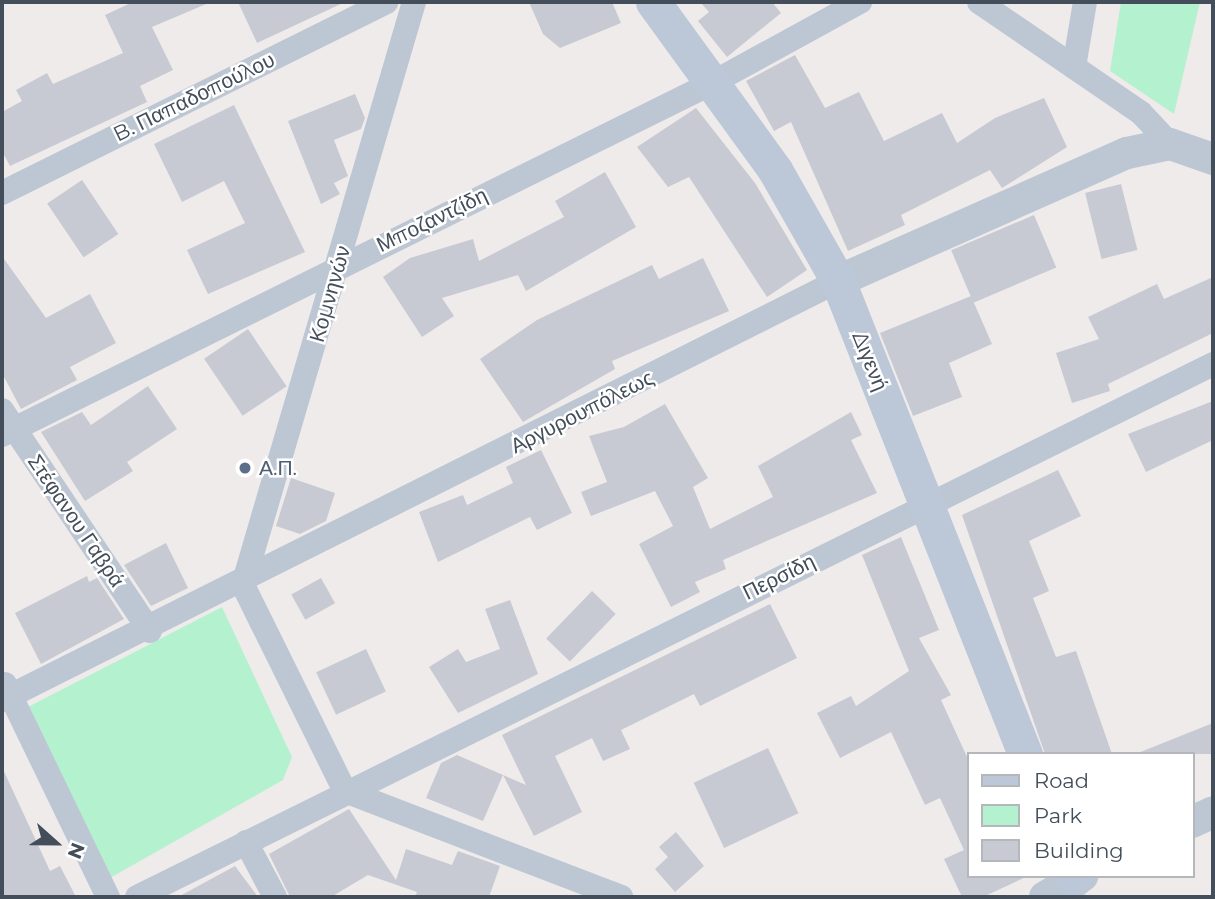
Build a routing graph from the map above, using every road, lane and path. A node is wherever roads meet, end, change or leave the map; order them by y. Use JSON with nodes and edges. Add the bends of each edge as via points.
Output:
{"nodes":[{"id":1,"x":386,"y":2,"type":"edge"},
{"id":2,"x":414,"y":2,"type":"edge"},
{"id":3,"x":653,"y":2,"type":"edge"},
{"id":4,"x":860,"y":2,"type":"edge"},
{"id":5,"x":979,"y":2,"type":"edge"},
{"id":6,"x":1085,"y":2,"type":"edge"},
{"id":7,"x":1074,"y":67,"type":"junction"},
{"id":8,"x":712,"y":83,"type":"junction"},
{"id":9,"x":1170,"y":144,"type":"junction"},
{"id":10,"x":1213,"y":159,"type":"edge"},
{"id":11,"x":2,"y":193,"type":"edge"},
{"id":12,"x":338,"y":266,"type":"junction"},
{"id":13,"x":838,"y":281,"type":"junction"},
{"id":14,"x":1213,"y":364,"type":"edge"},
{"id":15,"x":6,"y":425,"type":"edge"},
{"id":16,"x":928,"y":503,"type":"junction"},
{"id":17,"x":243,"y":585,"type":"junction"},
{"id":18,"x":150,"y":631,"type":"junction"},
{"id":19,"x":6,"y":692,"type":"edge"},
{"id":20,"x":1024,"y":752,"type":"edge"},
{"id":21,"x":345,"y":791,"type":"junction"},
{"id":22,"x":1213,"y":812,"type":"edge"},
{"id":23,"x":1194,"y":821,"type":"edge"},
{"id":24,"x":246,"y":842,"type":"junction"},
{"id":25,"x":150,"y":894,"type":"edge"},
{"id":26,"x":108,"y":897,"type":"edge"},
{"id":27,"x":275,"y":897,"type":"edge"},
{"id":28,"x":621,"y":897,"type":"edge"}],
"edges":[{"from":1,"to":11,"type":"street","name":"B. Παπαδοπούλου"},
{"from":2,"to":12,"type":"street","name":"Κομνηνών"},
{"from":3,"to":8,"type":"main road","name":"Διγενή"},
{"from":4,"to":8,"type":"street","name":"Μποζαντζίδη"},
{"from":5,"to":7,"type":"street"},
{"from":6,"to":7,"type":"street"},
{"from":7,"to":9,"type":"street","via":[[1141,113]]},
{"from":8,"to":12,"type":"street","name":"Μποζαντζίδη"},
{"from":8,"to":13,"type":"main road","name":"Διγενή","via":[[775,170]]},
{"from":9,"to":10,"type":"street"},
{"from":9,"to":13,"type":"street","name":"Αργυρουπόλεως","via":[[1127,153]]},
{"from":12,"to":15,"type":"street","name":"Μποζαντζίδη"},
{"from":12,"to":17,"type":"street","name":"Κομνηνών"},
{"from":13,"to":16,"type":"main road","name":"Διγενή"},
{"from":13,"to":17,"type":"street","name":"Αργυρουπόλεως"},
{"from":14,"to":16,"type":"street","name":"Περσίδη"},
{"from":15,"to":18,"type":"street","name":"Στέφανου Γαβρά"},
{"from":16,"to":20,"type":"main road","name":"Διγενή"},
{"from":16,"to":21,"type":"street","name":"Περσίδη"},
{"from":17,"to":18,"type":"street","name":"Αργυρουπόλεως"},
{"from":17,"to":21,"type":"street"},
{"from":18,"to":19,"type":"street","name":"Αργυρουπόλεως"},
{"from":19,"to":26,"type":"street"},
{"from":21,"to":24,"type":"street","name":"Περσίδη"},
{"from":21,"to":28,"type":"street"},
{"from":22,"to":23,"type":"street"},
{"from":24,"to":25,"type":"street","name":"Περσίδη"},
{"from":24,"to":27,"type":"street"}]}
